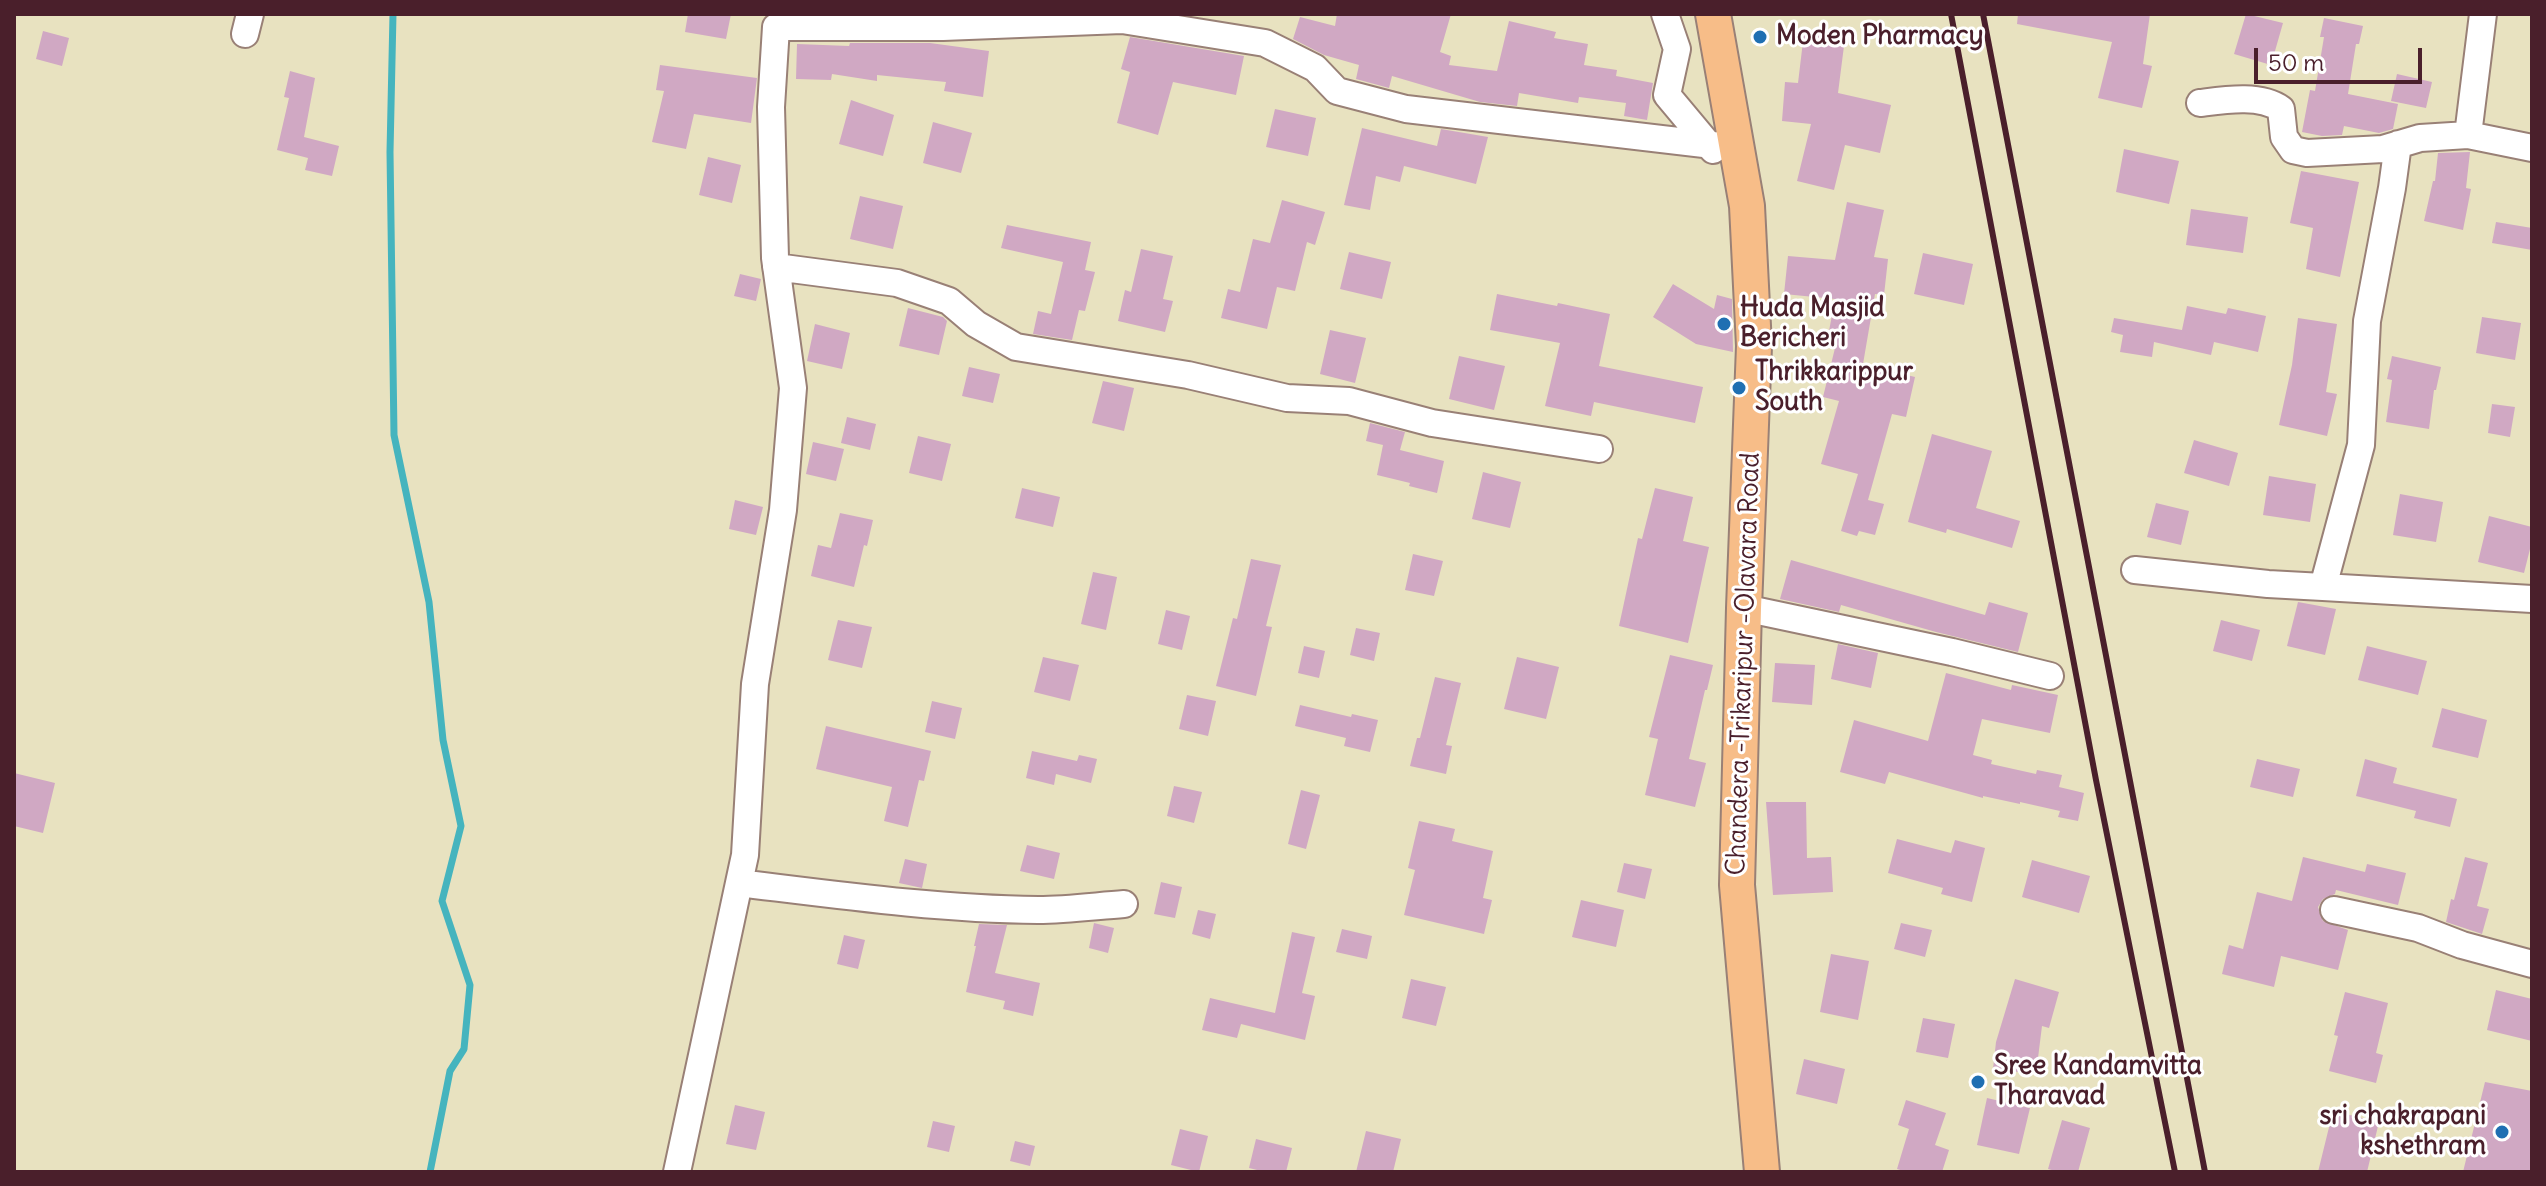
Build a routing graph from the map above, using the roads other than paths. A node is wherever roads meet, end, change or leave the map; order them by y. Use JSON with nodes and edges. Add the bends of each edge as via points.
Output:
{"nodes":[{"id":1,"x":1665,"y":14,"type":"edge"},
{"id":2,"x":1713,"y":14,"type":"edge"},
{"id":3,"x":2483,"y":14,"type":"edge"},
{"id":4,"x":774,"y":21,"type":"edge"},
{"id":5,"x":2200,"y":103,"type":"dead end"},
{"id":6,"x":2468,"y":135,"type":"junction"},
{"id":7,"x":2398,"y":144,"type":"junction"},
{"id":8,"x":1723,"y":146,"type":"junction"},
{"id":9,"x":2532,"y":148,"type":"edge"},
{"id":10,"x":776,"y":267,"type":"junction"},
{"id":11,"x":1599,"y":449,"type":"dead end"},
{"id":12,"x":2135,"y":570,"type":"dead end"},
{"id":13,"x":2323,"y":587,"type":"junction"},
{"id":14,"x":2532,"y":599,"type":"edge"},
{"id":15,"x":1744,"y":608,"type":"junction"},
{"id":16,"x":2050,"y":676,"type":"dead end"},
{"id":17,"x":739,"y":883,"type":"junction"},
{"id":18,"x":1124,"y":904,"type":"dead end"},
{"id":19,"x":2334,"y":910,"type":"dead end"},
{"id":20,"x":2532,"y":964,"type":"edge"},
{"id":21,"x":677,"y":1172,"type":"edge"},
{"id":22,"x":1762,"y":1172,"type":"edge"}],
"edges":[{"from":1,"to":8,"type":"street","via":[[1677,49],[1667,95]]},
{"from":2,"to":8,"type":"main road","name":"Chandera -Trikaripur -Olavara Road"},
{"from":3,"to":6,"type":"street"},
{"from":4,"to":8,"type":"street","via":[[943,27],[1122,20],[1265,43],[1315,68],[1337,91],[1406,109]]},
{"from":4,"to":10,"type":"street"},
{"from":5,"to":7,"type":"street","via":[[2271,102],[2281,109],[2284,137],[2293,150],[2307,153]]},
{"from":6,"to":7,"type":"street"},
{"from":6,"to":9,"type":"street"},
{"from":7,"to":13,"type":"street","via":[[2367,321],[2361,445]]},
{"from":8,"to":15,"type":"main road","name":"Chandera -Trikaripur -Olavara Road","via":[[1744,190],[1754,346]]},
{"from":10,"to":11,"type":"street","via":[[897,283],[949,301],[1016,347],[1188,375],[1287,398],[1349,401],[1432,423]]},
{"from":10,"to":17,"type":"street","via":[[793,388],[783,510],[755,684]]},
{"from":12,"to":13,"type":"street"},
{"from":13,"to":14,"type":"street"},
{"from":15,"to":16,"type":"street"},
{"from":15,"to":22,"type":"main road","name":"Chandera -Trikaripur -Olavara Road","via":[[1737,885]]},
{"from":17,"to":18,"type":"street","via":[[975,907],[1041,910]]},
{"from":17,"to":21,"type":"street"},
{"from":19,"to":20,"type":"street","via":[[2418,928]]}]}
